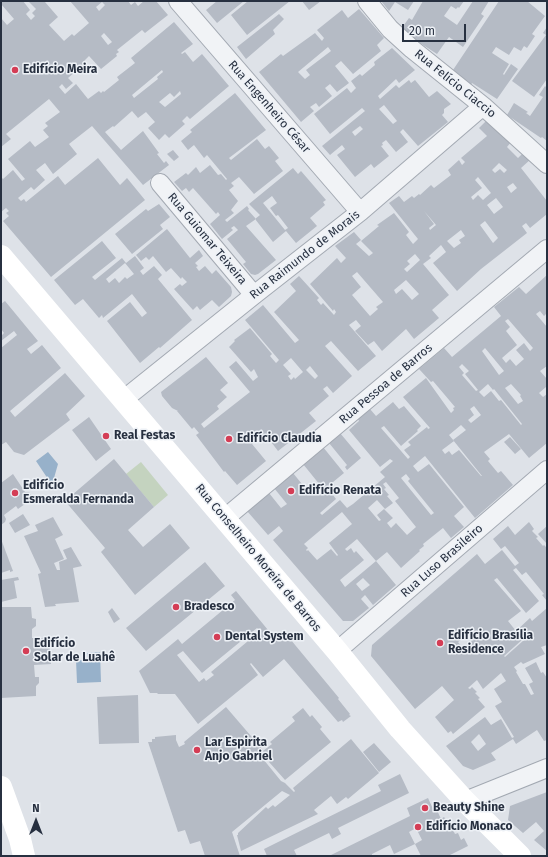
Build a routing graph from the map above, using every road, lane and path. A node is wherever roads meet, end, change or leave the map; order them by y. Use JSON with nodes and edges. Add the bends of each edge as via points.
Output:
{"nodes":[{"id":1,"x":178,"y":1,"type":"edge"},
{"id":2,"x":367,"y":1,"type":"edge"},
{"id":3,"x":483,"y":106,"type":"junction"},
{"id":4,"x":547,"y":164,"type":"edge"},
{"id":5,"x":160,"y":183,"type":"dead end"},
{"id":6,"x":360,"y":212,"type":"junction"},
{"id":7,"x":547,"y":249,"type":"edge"},
{"id":8,"x":1,"y":256,"type":"edge"},
{"id":9,"x":254,"y":295,"type":"junction"},
{"id":10,"x":123,"y":400,"type":"junction"},
{"id":11,"x":547,"y":470,"type":"edge"},
{"id":12,"x":224,"y":518,"type":"junction"},
{"id":13,"x":338,"y":651,"type":"junction"},
{"id":14,"x":547,"y":768,"type":"edge"},
{"id":15,"x":1,"y":787,"type":"edge"},
{"id":16,"x":465,"y":801,"type":"junction"},
{"id":17,"x":24,"y":856,"type":"edge"},
{"id":18,"x":520,"y":856,"type":"edge"}],
"edges":[{"from":1,"to":6,"type":"street","name":"Rua Engenheiro César"},
{"from":2,"to":3,"type":"street","name":"Rua Felício Ciaccio","via":[[412,49]]},
{"from":3,"to":4,"type":"street","name":"Rua Felício Ciaccio"},
{"from":3,"to":6,"type":"street","name":"Rua Raimundo de Morais"},
{"from":5,"to":9,"type":"street","name":"Rua Guiomar Teixeira"},
{"from":6,"to":9,"type":"street","name":"Rua Raimundo de Morais"},
{"from":7,"to":12,"type":"street","name":"Rua Pessoa de Barros"},
{"from":8,"to":10,"type":"main road","name":"Rua Conselheiro Moreira de Barros"},
{"from":9,"to":10,"type":"street","name":"Rua Raimundo de Morais"},
{"from":10,"to":12,"type":"main road","name":"Rua Conselheiro Moreira de Barros"},
{"from":11,"to":13,"type":"street","name":"Rua Luso Brasileiro"},
{"from":12,"to":13,"type":"main road","name":"Rua Conselheiro Moreira de Barros"},
{"from":13,"to":16,"type":"main road","name":"Rua Conselheiro Moreira de Barros","via":[[400,729]]},
{"from":14,"to":16,"type":"street"},
{"from":15,"to":17,"type":"main road"},
{"from":16,"to":18,"type":"main road","name":"Rua Conselheiro Moreira de Barros"}]}
